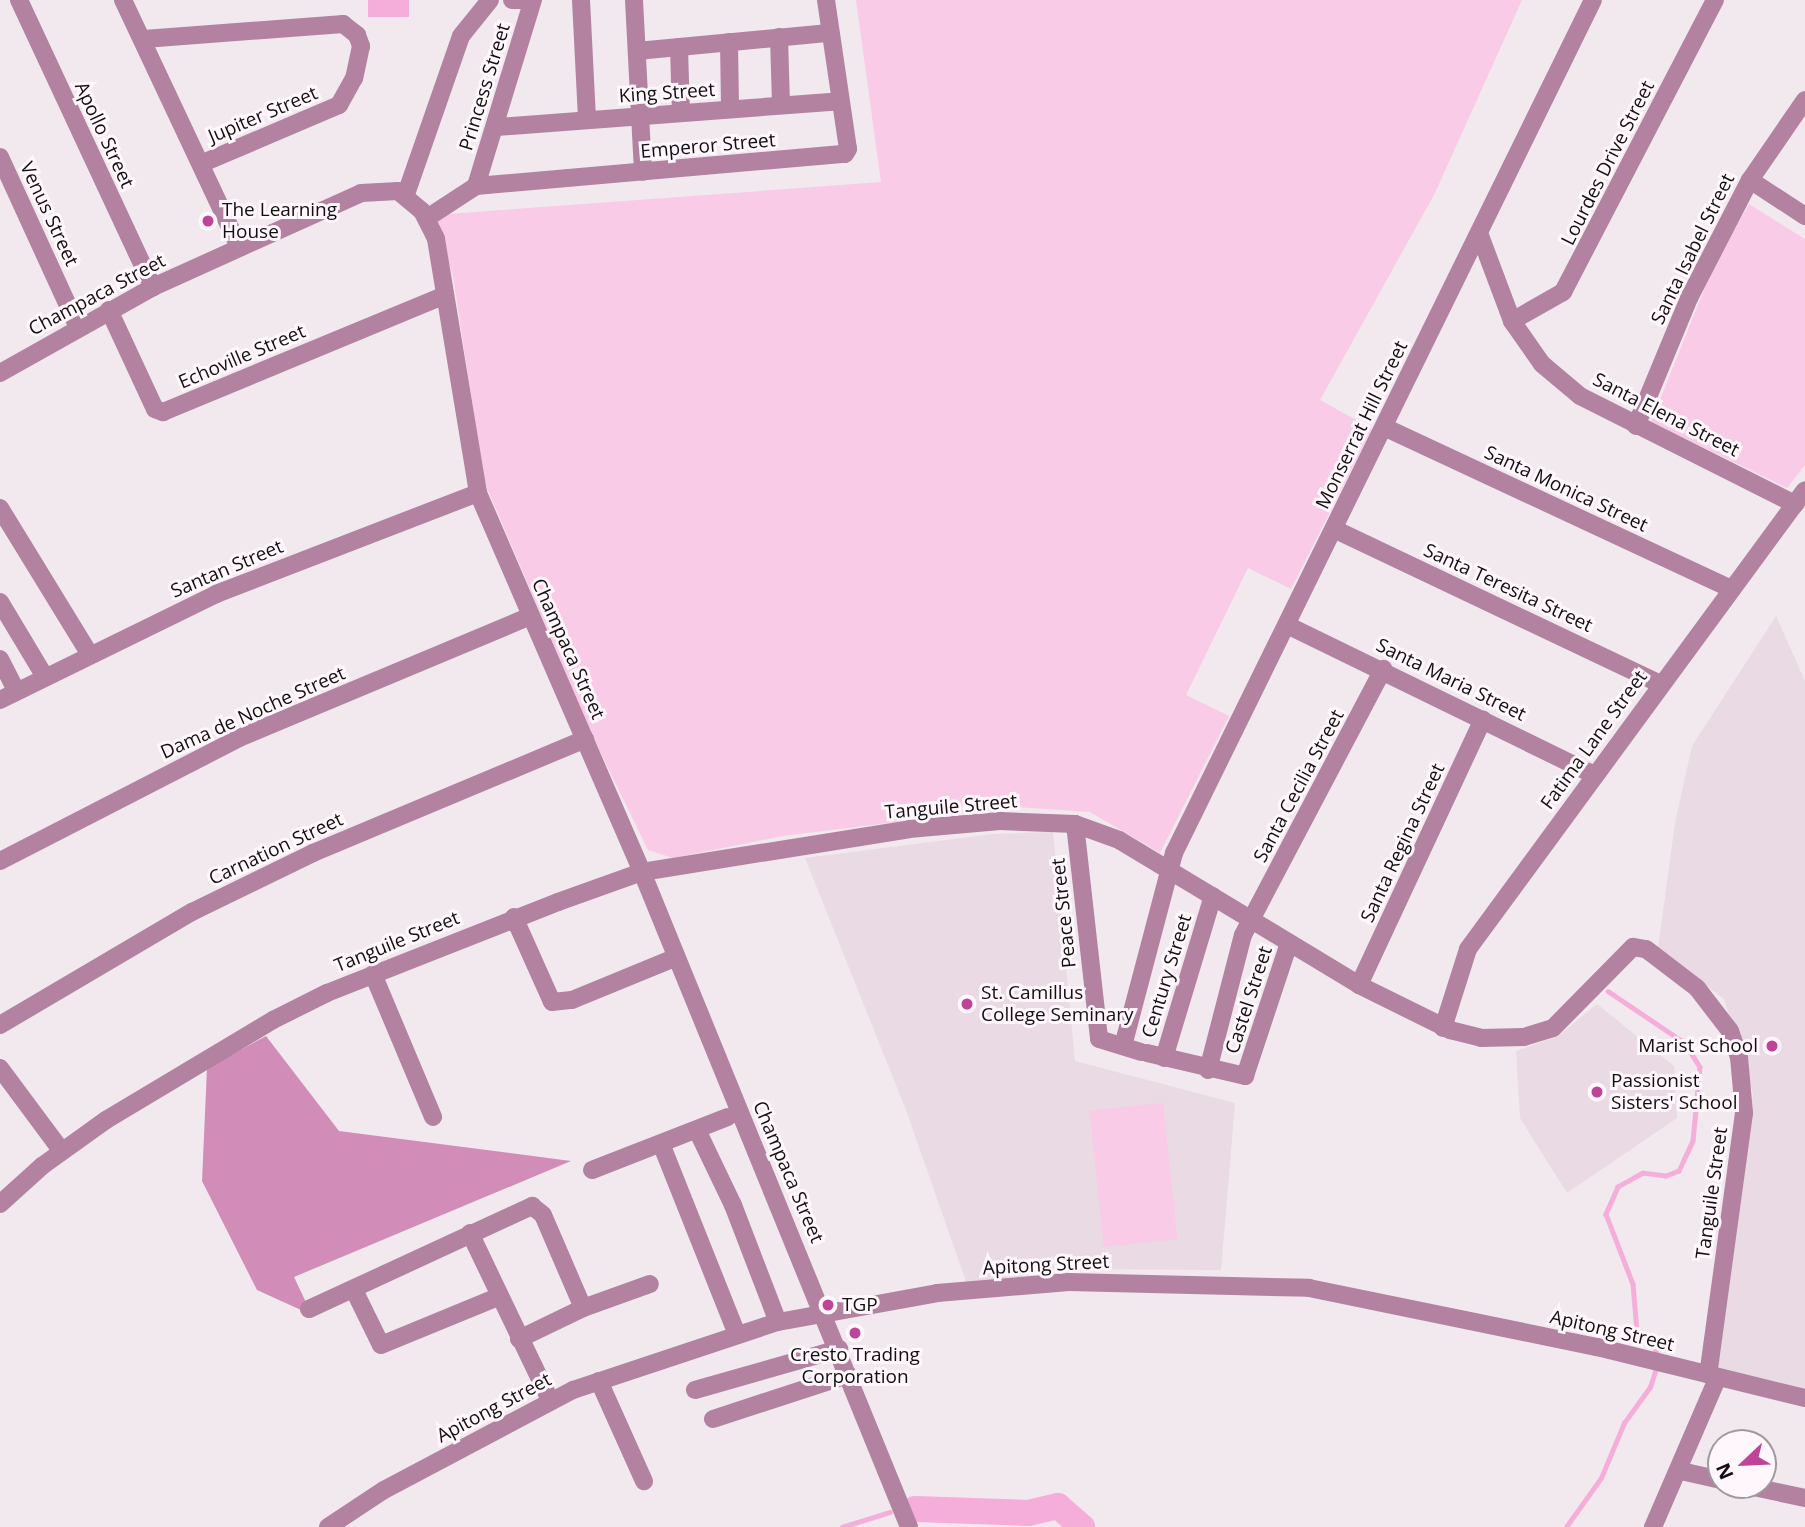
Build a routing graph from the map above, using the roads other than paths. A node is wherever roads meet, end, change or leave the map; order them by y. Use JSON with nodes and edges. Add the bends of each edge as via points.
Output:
{"nodes":[{"id":1,"x":19,"y":0,"type":"edge"},
{"id":2,"x":123,"y":0,"type":"edge"},
{"id":3,"x":490,"y":0,"type":"edge"},
{"id":4,"x":512,"y":0,"type":"edge"},
{"id":5,"x":524,"y":0,"type":"edge"},
{"id":6,"x":533,"y":0,"type":"edge"},
{"id":7,"x":581,"y":0,"type":"edge"},
{"id":8,"x":634,"y":0,"type":"edge"},
{"id":9,"x":825,"y":0,"type":"edge"},
{"id":10,"x":1593,"y":0,"type":"edge"},
{"id":11,"x":1714,"y":0,"type":"edge"},
{"id":12,"x":829,"y":33,"type":"junction"},
{"id":13,"x":779,"y":37,"type":"junction"},
{"id":14,"x":144,"y":39,"type":"junction"},
{"id":15,"x":729,"y":42,"type":"junction"},
{"id":16,"x":679,"y":47,"type":"junction"},
{"id":17,"x":636,"y":51,"type":"junction"},
{"id":18,"x":1805,"y":100,"type":"edge"},
{"id":19,"x":840,"y":101,"type":"junction"},
{"id":20,"x":781,"y":105,"type":"junction"},
{"id":21,"x":730,"y":109,"type":"junction"},
{"id":22,"x":681,"y":113,"type":"junction"},
{"id":23,"x":640,"y":116,"type":"junction"},
{"id":24,"x":587,"y":120,"type":"junction"},
{"id":25,"x":497,"y":127,"type":"junction"},
{"id":26,"x":0,"y":157,"type":"edge"},
{"id":27,"x":203,"y":163,"type":"junction"},
{"id":28,"x":642,"y":172,"type":"junction"},
{"id":29,"x":1750,"y":180,"type":"junction"},
{"id":30,"x":477,"y":186,"type":"junction"},
{"id":31,"x":406,"y":194,"type":"junction"},
{"id":32,"x":1805,"y":216,"type":"edge"},
{"id":33,"x":427,"y":218,"type":"junction"},
{"id":34,"x":1479,"y":233,"type":"junction"},
{"id":35,"x":239,"y":246,"type":"junction"},
{"id":36,"x":153,"y":287,"type":"junction"},
{"id":37,"x":445,"y":295,"type":"junction"},
{"id":38,"x":109,"y":310,"type":"junction"},
{"id":39,"x":1512,"y":321,"type":"junction"},
{"id":40,"x":78,"y":327,"type":"junction"},
{"id":41,"x":1,"y":371,"type":"edge"},
{"id":42,"x":1636,"y":426,"type":"junction"},
{"id":43,"x":1384,"y":427,"type":"junction"},
{"id":44,"x":478,"y":493,"type":"junction"},
{"id":45,"x":1800,"y":497,"type":"edge"},
{"id":46,"x":0,"y":508,"type":"edge"},
{"id":47,"x":1336,"y":530,"type":"junction"},
{"id":48,"x":1731,"y":589,"type":"junction"},
{"id":49,"x":0,"y":602,"type":"edge"},
{"id":50,"x":530,"y":616,"type":"junction"},
{"id":51,"x":1289,"y":626,"type":"junction"},
{"id":52,"x":90,"y":655,"type":"junction"},
{"id":53,"x":0,"y":659,"type":"edge"},
{"id":54,"x":1383,"y":670,"type":"junction"},
{"id":55,"x":45,"y":677,"type":"junction"},
{"id":56,"x":1661,"y":684,"type":"junction"},
{"id":57,"x":16,"y":691,"type":"junction"},
{"id":58,"x":0,"y":700,"type":"edge"},
{"id":59,"x":1483,"y":719,"type":"junction"},
{"id":60,"x":585,"y":739,"type":"junction"},
{"id":61,"x":1594,"y":775,"type":"junction"},
{"id":62,"x":1075,"y":824,"type":"junction"},
{"id":63,"x":0,"y":861,"type":"edge"},
{"id":64,"x":1169,"y":869,"type":"junction"},
{"id":65,"x":642,"y":872,"type":"junction"},
{"id":66,"x":1211,"y":902,"type":"junction"},
{"id":67,"x":514,"y":917,"type":"junction"},
{"id":68,"x":1251,"y":921,"type":"junction"},
{"id":69,"x":1289,"y":943,"type":"junction"},
{"id":70,"x":677,"y":957,"type":"junction"},
{"id":71,"x":373,"y":974,"type":"junction"},
{"id":72,"x":1359,"y":985,"type":"junction"},
{"id":73,"x":0,"y":1025,"type":"edge"},
{"id":74,"x":1443,"y":1028,"type":"junction"},
{"id":75,"x":1144,"y":1052,"type":"junction"},
{"id":76,"x":0,"y":1068,"type":"edge"},
{"id":77,"x":1208,"y":1070,"type":"junction"},
{"id":78,"x":433,"y":1117,"type":"dead end"},
{"id":79,"x":728,"y":1117,"type":"dead end"},
{"id":80,"x":697,"y":1130,"type":"junction"},
{"id":81,"x":662,"y":1146,"type":"junction"},
{"id":82,"x":61,"y":1150,"type":"junction"},
{"id":83,"x":593,"y":1170,"type":"dead end"},
{"id":84,"x":0,"y":1204,"type":"edge"},
{"id":85,"x":470,"y":1233,"type":"junction"},
{"id":86,"x":650,"y":1284,"type":"dead end"},
{"id":87,"x":354,"y":1290,"type":"junction"},
{"id":88,"x":498,"y":1297,"type":"junction"},
{"id":89,"x":583,"y":1308,"type":"junction"},
{"id":90,"x":309,"y":1309,"type":"dead end"},
{"id":91,"x":823,"y":1311,"type":"junction"},
{"id":92,"x":778,"y":1322,"type":"junction"},
{"id":93,"x":737,"y":1334,"type":"junction"},
{"id":94,"x":519,"y":1339,"type":"junction"},
{"id":95,"x":839,"y":1349,"type":"junction"},
{"id":96,"x":848,"y":1375,"type":"junction"},
{"id":97,"x":1713,"y":1376,"type":"junction"},
{"id":98,"x":599,"y":1381,"type":"junction"},
{"id":99,"x":695,"y":1390,"type":"dead end"},
{"id":100,"x":1805,"y":1398,"type":"edge"},
{"id":101,"x":550,"y":1400,"type":"junction"},
{"id":102,"x":713,"y":1419,"type":"dead end"},
{"id":103,"x":1681,"y":1471,"type":"junction"},
{"id":104,"x":1707,"y":1477,"type":"edge"},
{"id":105,"x":644,"y":1481,"type":"dead end"},
{"id":106,"x":1777,"y":1492,"type":"edge"},
{"id":107,"x":1805,"y":1498,"type":"edge"},
{"id":108,"x":328,"y":1527,"type":"edge"},
{"id":109,"x":909,"y":1527,"type":"edge"},
{"id":110,"x":1653,"y":1527,"type":"edge"}],
"edges":[{"from":1,"to":36,"type":"street","name":"Apollo Street"},
{"from":2,"to":14,"type":"street"},
{"from":3,"to":31,"type":"street","via":[[461,36]]},
{"from":4,"to":5,"type":"street"},
{"from":6,"to":25,"type":"street","name":"Princess Street"},
{"from":7,"to":24,"type":"street"},
{"from":8,"to":17,"type":"street"},
{"from":9,"to":12,"type":"street","name":"Emperor Street"},
{"from":10,"to":34,"type":"street","name":"Monserrat Hill Street"},
{"from":11,"to":39,"type":"street","name":"Lourdes Drive Street","via":[[1563,292]]},
{"from":12,"to":13,"type":"street"},
{"from":12,"to":19,"type":"street","name":"Emperor Street"},
{"from":13,"to":15,"type":"street"},
{"from":13,"to":20,"type":"street"},
{"from":14,"to":27,"type":"street"},
{"from":14,"to":27,"type":"street","name":"Jupiter Street","via":[[343,24],[357,35],[361,46],[354,78],[339,105]]},
{"from":15,"to":16,"type":"street"},
{"from":15,"to":21,"type":"street"},
{"from":16,"to":17,"type":"street"},
{"from":16,"to":22,"type":"street"},
{"from":17,"to":23,"type":"street"},
{"from":18,"to":29,"type":"street","name":"Santa Isabel Street"},
{"from":19,"to":20,"type":"street","name":"King Street"},
{"from":19,"to":28,"type":"street","name":"Emperor Street","via":[[848,149],[838,157]]},
{"from":20,"to":21,"type":"street","name":"King Street"},
{"from":21,"to":22,"type":"street","name":"King Street"},
{"from":22,"to":23,"type":"street","name":"King Street"},
{"from":23,"to":24,"type":"street","name":"King Street"},
{"from":23,"to":28,"type":"street"},
{"from":24,"to":25,"type":"street","name":"King Street"},
{"from":25,"to":30,"type":"street","name":"Princess Street"},
{"from":26,"to":40,"type":"street","name":"Venus Street"},
{"from":27,"to":35,"type":"street"},
{"from":28,"to":30,"type":"street","name":"Emperor Street"},
{"from":29,"to":32,"type":"street"},
{"from":29,"to":42,"type":"street","name":"Santa Isabel Street","via":[[1689,298]]},
{"from":30,"to":33,"type":"street","name":"Emperor Street"},
{"from":31,"to":33,"type":"street","name":"Champaca Street"},
{"from":31,"to":35,"type":"street","name":"Champaca Street","via":[[383,188],[361,193]]},
{"from":33,"to":37,"type":"street","name":"Champaca Street","via":[[436,239]]},
{"from":34,"to":39,"type":"street","name":"Santa Elena Street"},
{"from":34,"to":43,"type":"street","name":"Monserrat Hill Street"},
{"from":35,"to":36,"type":"street","name":"Champaca Street"},
{"from":36,"to":38,"type":"street","name":"Champaca Street"},
{"from":37,"to":38,"type":"street","name":"Echoville Street","via":[[163,412],[155,409]]},
{"from":37,"to":44,"type":"street","name":"Champaca Street"},
{"from":38,"to":40,"type":"street","name":"Champaca Street"},
{"from":39,"to":42,"type":"street","name":"Santa Elena Street","via":[[1542,364],[1580,396]]},
{"from":40,"to":41,"type":"street","name":"Champaca Street"},
{"from":42,"to":45,"type":"street","name":"Santa Elena Street"},
{"from":43,"to":47,"type":"street","name":"Monserrat Hill Street"},
{"from":43,"to":48,"type":"street","name":"Santa Monica Street"},
{"from":44,"to":50,"type":"street","name":"Champaca Street"},
{"from":44,"to":52,"type":"street","name":"Santan Street","via":[[216,594]]},
{"from":45,"to":48,"type":"street","name":"Fatima Lane Street"},
{"from":46,"to":52,"type":"street"},
{"from":47,"to":51,"type":"street","name":"Monserrat Hill Street"},
{"from":47,"to":56,"type":"street","name":"Santa Teresita Street"},
{"from":48,"to":56,"type":"street","name":"Fatima Lane Street"},
{"from":49,"to":55,"type":"street"},
{"from":50,"to":60,"type":"street","name":"Champaca Street"},
{"from":50,"to":63,"type":"street","name":"Dama de Noche Street","via":[[239,738]]},
{"from":51,"to":54,"type":"street","name":"Santa Maria Street"},
{"from":51,"to":64,"type":"street","name":"Monserrat Hill Street"},
{"from":52,"to":55,"type":"street","name":"Santan Street"},
{"from":53,"to":57,"type":"street"},
{"from":54,"to":59,"type":"street","name":"Santa Maria Street"},
{"from":54,"to":68,"type":"street","name":"Santa Cecilia Street"},
{"from":55,"to":57,"type":"street","name":"Santan Street"},
{"from":56,"to":61,"type":"street","name":"Fatima Lane Street"},
{"from":57,"to":58,"type":"street","name":"Santan Street"},
{"from":59,"to":61,"type":"street","name":"Santa Maria Street"},
{"from":59,"to":72,"type":"street","name":"Santa Regina Street"},
{"from":60,"to":65,"type":"street","name":"Champaca Street"},
{"from":60,"to":73,"type":"street","name":"Carnation Street","via":[[313,853],[192,912]]},
{"from":61,"to":74,"type":"street","name":"Fatima Lane Street","via":[[1468,949]]},
{"from":62,"to":64,"type":"street","name":"Tanguile Street","via":[[1119,840]]},
{"from":62,"to":65,"type":"street","name":"Tanguile Street","via":[[1000,821],[909,829]]},
{"from":62,"to":75,"type":"street","name":"Peace Street","via":[[1100,1040]]},
{"from":64,"to":66,"type":"street","name":"Tanguile Street"},
{"from":64,"to":75,"type":"street","name":"Monserrat Hill Street"},
{"from":65,"to":67,"type":"street","name":"Tanguile Street"},
{"from":65,"to":70,"type":"street","name":"Champaca Street"},
{"from":66,"to":68,"type":"street","name":"Tanguile Street"},
{"from":66,"to":75,"type":"street","name":"Century Street"},
{"from":67,"to":70,"type":"street","via":[[552,1002],[572,1000]]},
{"from":67,"to":71,"type":"street","name":"Tanguile Street"},
{"from":68,"to":69,"type":"street","name":"Tanguile Street"},
{"from":68,"to":77,"type":"street","name":"Santa Cecilia Street"},
{"from":69,"to":72,"type":"street","name":"Tanguile Street"},
{"from":69,"to":77,"type":"street","name":"Castel Street","via":[[1250,1069],[1240,1077]]},
{"from":70,"to":91,"type":"street","name":"Champaca Street"},
{"from":71,"to":78,"type":"street"},
{"from":71,"to":82,"type":"street","name":"Tanguile Street","via":[[224,1047]]},
{"from":72,"to":74,"type":"street","name":"Tanguile Street"},
{"from":74,"to":97,"type":"street","name":"Tanguile Street","via":[[1481,1038],[1524,1037],[1553,1028],[1637,946],[1698,988],[1715,1008],[1739,1057],[1744,1113]]},
{"from":75,"to":77,"type":"street"},
{"from":76,"to":82,"type":"street"},
{"from":79,"to":80,"type":"street"},
{"from":80,"to":81,"type":"street"},
{"from":80,"to":92,"type":"street","via":[[733,1205]]},
{"from":81,"to":83,"type":"street"},
{"from":81,"to":93,"type":"street"},
{"from":82,"to":84,"type":"street","name":"Tanguile Street"},
{"from":85,"to":87,"type":"street"},
{"from":85,"to":88,"type":"street"},
{"from":85,"to":89,"type":"street","via":[[532,1206],[537,1208]]},
{"from":86,"to":89,"type":"street"},
{"from":87,"to":88,"type":"street","via":[[381,1345]]},
{"from":87,"to":90,"type":"street"},
{"from":88,"to":94,"type":"street"},
{"from":89,"to":94,"type":"street"},
{"from":91,"to":92,"type":"street","name":"Apitong Street"},
{"from":91,"to":95,"type":"street","name":"Champaca Street"},
{"from":91,"to":97,"type":"street","name":"Apitong Street","via":[[937,1293],[1069,1282],[1276,1284],[1460,1318]]},
{"from":92,"to":93,"type":"street","name":"Apitong Street"},
{"from":93,"to":98,"type":"street","name":"Apitong Street"},
{"from":94,"to":101,"type":"street"},
{"from":95,"to":96,"type":"street","name":"Champaca Street"},
{"from":95,"to":99,"type":"street"},
{"from":96,"to":102,"type":"street"},
{"from":96,"to":109,"type":"street","name":"Champaca Street"},
{"from":97,"to":100,"type":"street","name":"Apitong Street"},
{"from":97,"to":103,"type":"street"},
{"from":98,"to":101,"type":"street","name":"Apitong Street"},
{"from":98,"to":105,"type":"street"},
{"from":101,"to":108,"type":"street","name":"Apitong Street","via":[[384,1490]]},
{"from":103,"to":104,"type":"street"},
{"from":103,"to":110,"type":"street"},
{"from":106,"to":107,"type":"street"}]}
